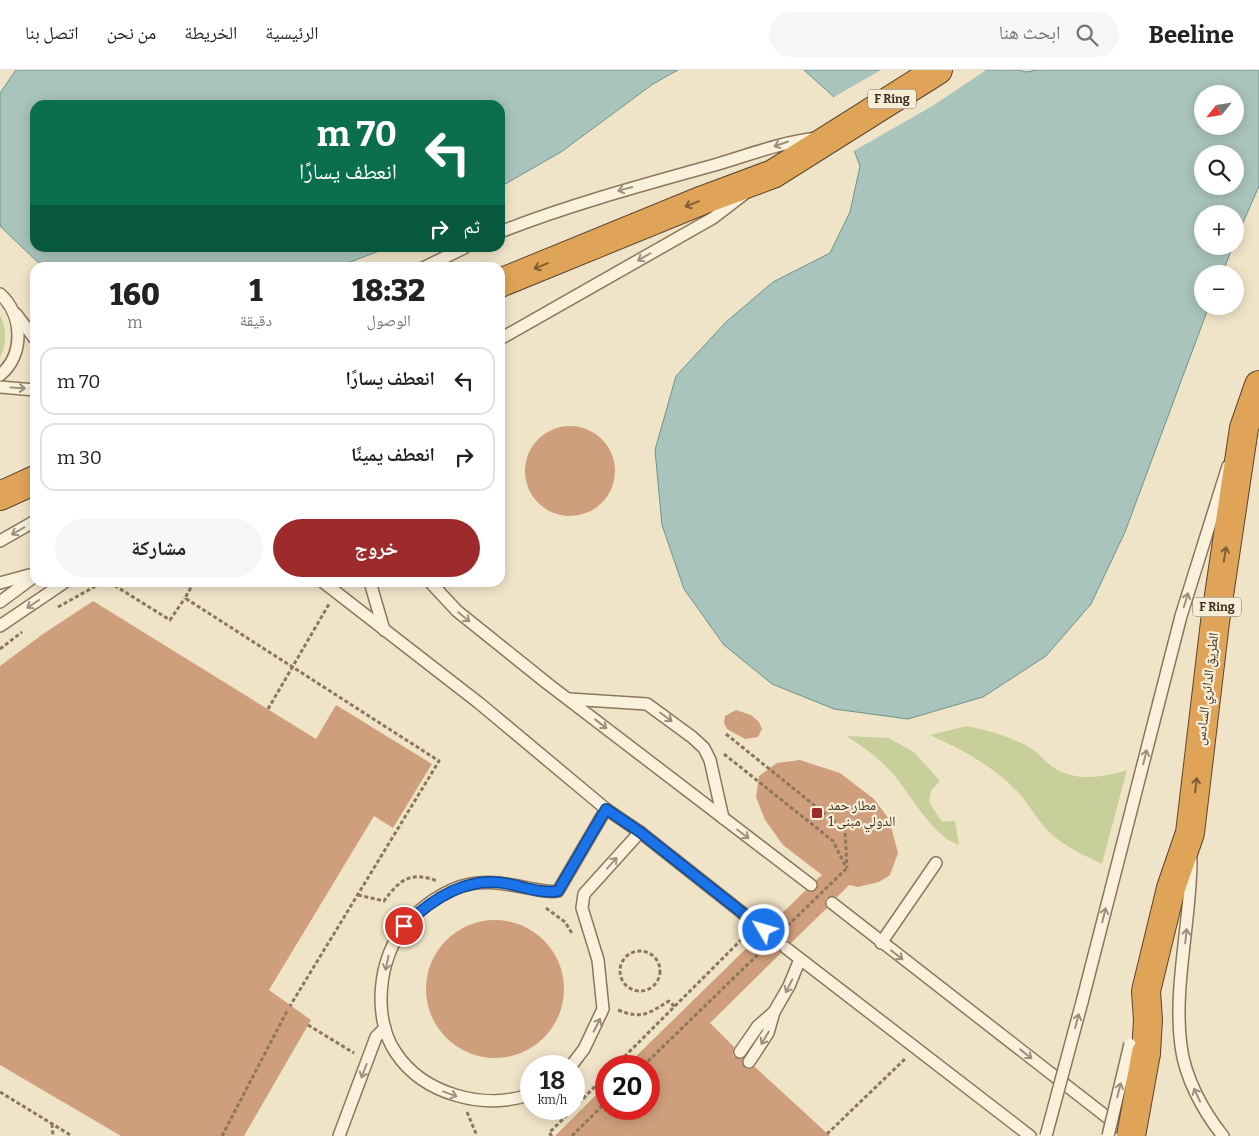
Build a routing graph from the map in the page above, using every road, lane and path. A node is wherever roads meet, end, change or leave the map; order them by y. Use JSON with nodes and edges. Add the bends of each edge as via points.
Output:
{"nodes":[{"id":1,"x":938,"y":70,"type":"edge"},
{"id":2,"x":837,"y":132,"type":"junction"},
{"id":3,"x":773,"y":174,"type":"junction"},
{"id":4,"x":505,"y":230,"type":"edge"},
{"id":5,"x":456,"y":252,"type":"edge"},
{"id":6,"x":435,"y":262,"type":"edge"},
{"id":7,"x":505,"y":281,"type":"edge"},
{"id":8,"x":0,"y":294,"type":"edge"},
{"id":9,"x":12,"y":310,"type":"junction"},
{"id":10,"x":30,"y":332,"type":"edge"},
{"id":11,"x":505,"y":337,"type":"edge"},
{"id":12,"x":0,"y":375,"type":"edge"},
{"id":13,"x":1259,"y":384,"type":"edge"},
{"id":14,"x":0,"y":387,"type":"edge"},
{"id":15,"x":30,"y":390,"type":"edge"},
{"id":16,"x":1244,"y":428,"type":"junction"},
{"id":17,"x":30,"y":482,"type":"edge"},
{"id":18,"x":0,"y":496,"type":"edge"},
{"id":19,"x":30,"y":524,"type":"edge"},
{"id":20,"x":0,"y":541,"type":"edge"},
{"id":21,"x":30,"y":575,"type":"edge"},
{"id":22,"x":30,"y":578,"type":"edge"},
{"id":23,"x":0,"y":583,"type":"edge"},
{"id":24,"x":58,"y":587,"type":"edge"},
{"id":25,"x":94,"y":587,"type":"edge"},
{"id":26,"x":117,"y":587,"type":"edge"},
{"id":27,"x":191,"y":587,"type":"edge"},
{"id":28,"x":329,"y":587,"type":"edge"},
{"id":29,"x":371,"y":587,"type":"edge"},
{"id":30,"x":435,"y":587,"type":"edge"},
{"id":31,"x":336,"y":593,"type":"junction"},
{"id":32,"x":185,"y":598,"type":"junction"},
{"id":33,"x":0,"y":602,"type":"edge"},
{"id":34,"x":53,"y":610,"type":"dead end"},
{"id":35,"x":0,"y":626,"type":"edge"},
{"id":36,"x":384,"y":630,"type":"junction"},
{"id":37,"x":23,"y":631,"type":"dead end"},
{"id":38,"x":0,"y":649,"type":"edge"},
{"id":39,"x":293,"y":668,"type":"junction"},
{"id":40,"x":569,"y":700,"type":"junction"},
{"id":41,"x":268,"y":709,"type":"dead end"},
{"id":42,"x":726,"y":734,"type":"dead end"},
{"id":43,"x":721,"y":751,"type":"dead end"},
{"id":44,"x":606,"y":809,"type":"junction"},
{"id":45,"x":723,"y":818,"type":"junction"},
{"id":46,"x":640,"y":832,"type":"junction"},
{"id":47,"x":1190,"y":833,"type":"junction"},
{"id":48,"x":936,"y":863,"type":"dead end"},
{"id":49,"x":847,"y":868,"type":"junction"},
{"id":50,"x":441,"y":883,"type":"dead end"},
{"id":51,"x":811,"y":886,"type":"dead end"},
{"id":52,"x":358,"y":895,"type":"junction"},
{"id":53,"x":832,"y":903,"type":"dead end"},
{"id":54,"x":544,"y":907,"type":"dead end"},
{"id":55,"x":760,"y":927,"type":"joint"},
{"id":56,"x":578,"y":942,"type":"dead end"},
{"id":57,"x":881,"y":943,"type":"junction"},
{"id":58,"x":786,"y":948,"type":"dead end"},
{"id":59,"x":800,"y":959,"type":"junction"},
{"id":60,"x":652,"y":987,"type":"joint"},
{"id":61,"x":610,"y":1006,"type":"dead end"},
{"id":62,"x":675,"y":1007,"type":"junction"},
{"id":63,"x":774,"y":1012,"type":"junction"},
{"id":64,"x":308,"y":1025,"type":"dead end"},
{"id":65,"x":386,"y":1028,"type":"junction"},
{"id":66,"x":1136,"y":1040,"type":"junction"},
{"id":67,"x":917,"y":1048,"type":"junction"},
{"id":68,"x":740,"y":1052,"type":"dead end"},
{"id":69,"x":356,"y":1054,"type":"dead end"},
{"id":70,"x":579,"y":1055,"type":"edge"},
{"id":71,"x":626,"y":1055,"type":"edge"},
{"id":72,"x":653,"y":1055,"type":"edge"},
{"id":73,"x":750,"y":1062,"type":"dead end"},
{"id":74,"x":595,"y":1086,"type":"edge"},
{"id":75,"x":0,"y":1092,"type":"edge"},
{"id":76,"x":585,"y":1096,"type":"edge"},
{"id":77,"x":520,"y":1099,"type":"edge"},
{"id":78,"x":595,"y":1113,"type":"edge"},
{"id":79,"x":561,"y":1120,"type":"edge"},
{"id":80,"x":52,"y":1124,"type":"junction"},
{"id":81,"x":827,"y":1134,"type":"dead end"},
{"id":82,"x":53,"y":1136,"type":"edge"},
{"id":83,"x":72,"y":1136,"type":"edge"},
{"id":84,"x":222,"y":1136,"type":"edge"},
{"id":85,"x":338,"y":1136,"type":"edge"},
{"id":86,"x":552,"y":1136,"type":"edge"},
{"id":87,"x":572,"y":1136,"type":"edge"},
{"id":88,"x":1030,"y":1136,"type":"edge"},
{"id":89,"x":1046,"y":1136,"type":"edge"},
{"id":90,"x":1108,"y":1136,"type":"edge"},
{"id":91,"x":1131,"y":1136,"type":"edge"},
{"id":92,"x":1223,"y":1136,"type":"edge"}],
"edges":[{"from":1,"to":2,"type":"highway","number":"F Ring"},
{"from":2,"to":3,"type":"highway"},
{"from":2,"to":4,"type":"lane","one_way":true,"via":[[793,140],[758,153],[601,196]]},
{"from":3,"to":7,"type":"highway","one_way":true},
{"from":3,"to":11,"type":"lane","one_way":true,"via":[[712,218]]},
{"from":5,"to":6,"type":"lane"},
{"from":8,"to":9,"type":"lane"},
{"from":9,"to":10,"type":"lane"},
{"from":9,"to":12,"type":"lane","via":[[18,325],[18,342],[13,358]]},
{"from":13,"to":16,"type":"highway","name":"الطريق الدائري السادس","number":"F Ring"},
{"from":14,"to":15,"type":"lane","one_way":true},
{"from":47,"to":16,"type":"highway","name":"الطريق الدائري السادس","number":"F Ring","one_way":true,"via":[[1215,622]]},
{"from":89,"to":16,"type":"lane","one_way":true,"bridge":true,"via":[[1181,616],[1223,477]]},
{"from":17,"to":18,"type":"highway"},
{"from":19,"to":20,"type":"lane","one_way":true},
{"from":21,"to":23,"type":"lane"},
{"from":22,"to":33,"type":"lane"},
{"from":24,"to":35,"type":"lane","one_way":true},
{"from":25,"to":34,"type":"path"},
{"from":26,"to":32,"type":"path","via":[[170,620]]},
{"from":27,"to":32,"type":"path"},
{"from":28,"to":31,"type":"lane"},
{"from":29,"to":36,"type":"lane"},
{"from":30,"to":40,"type":"lane","one_way":true,"via":[[457,611]]},
{"from":31,"to":36,"type":"lane"},
{"from":31,"to":39,"type":"path"},
{"from":32,"to":39,"type":"path"},
{"from":36,"to":44,"type":"lane","via":[[479,703]]},
{"from":37,"to":38,"type":"path"},
{"from":39,"to":41,"type":"path"},
{"from":39,"to":52,"type":"path","via":[[439,761]]},
{"from":40,"to":45,"type":"lane","one_way":true},
{"from":40,"to":45,"type":"lane","one_way":true,"via":[[647,704],[692,737],[704,748],[710,760]]},
{"from":42,"to":49,"type":"path","via":[[845,830]]},
{"from":43,"to":49,"type":"path","via":[[833,841]]},
{"from":44,"to":46,"type":"lane"},
{"from":44,"to":65,"type":"lane","one_way":true,"via":[[558,891],[494,881],[455,888],[425,905],[404,926],[389,953],[381,991]]},
{"from":45,"to":51,"type":"lane","one_way":true},
{"from":46,"to":55,"type":"lane"},
{"from":70,"to":46,"type":"lane","one_way":true,"via":[[603,1009],[598,960],[582,908],[584,894]]},
{"from":47,"to":66,"type":"highway","name":"الطريق الدائري السادس","number":"F Ring","via":[[1171,888],[1146,991],[1148,1020]]},
{"from":92,"to":47,"type":"lane","one_way":true,"via":[[1194,1088],[1181,1047],[1179,1012],[1191,890]]},
{"from":48,"to":57,"type":"lane"},
{"from":49,"to":72,"type":"path","bridge":true},
{"from":50,"to":52,"type":"path","via":[[424,876],[414,876],[398,883],[384,901]]},
{"from":52,"to":84,"type":"path","bridge":true,"via":[[289,1008]]},
{"from":53,"to":57,"type":"lane"},
{"from":54,"to":56,"type":"path","via":[[565,922]]},
{"from":55,"to":62,"type":"path"},
{"from":57,"to":91,"type":"lane","one_way":true},
{"from":58,"to":59,"type":"lane"},
{"from":59,"to":63,"type":"lane","one_way":true},
{"from":59,"to":67,"type":"lane"},
{"from":60,"to":60,"type":"path","via":[[660,974],[655,959],[642,952],[628,956],[620,969],[624,984],[638,991]]},
{"from":61,"to":62,"type":"path","via":[[638,1016],[669,1000]]},
{"from":62,"to":71,"type":"path"},
{"from":63,"to":68,"type":"lane","via":[[758,1026]]},
{"from":63,"to":73,"type":"lane","one_way":true,"via":[[768,1033]]},
{"from":64,"to":69,"type":"path"},
{"from":65,"to":77,"type":"lane","one_way":true,"via":[[401,1060],[443,1091],[486,1102]]},
{"from":65,"to":85,"type":"lane","one_way":true,"via":[[376,1038]]},
{"from":90,"to":66,"type":"lane","one_way":true,"bridge":true},
{"from":66,"to":91,"type":"highway","name":"الطريق الدائري السادس","bridge":true},
{"from":67,"to":81,"type":"path"},
{"from":67,"to":88,"type":"lane"},
{"from":74,"to":76,"type":"path"},
{"from":75,"to":80,"type":"path"},
{"from":78,"to":87,"type":"path"},
{"from":79,"to":86,"type":"path","via":[[549,1133]]},
{"from":80,"to":82,"type":"path"},
{"from":80,"to":83,"type":"path"}]}
